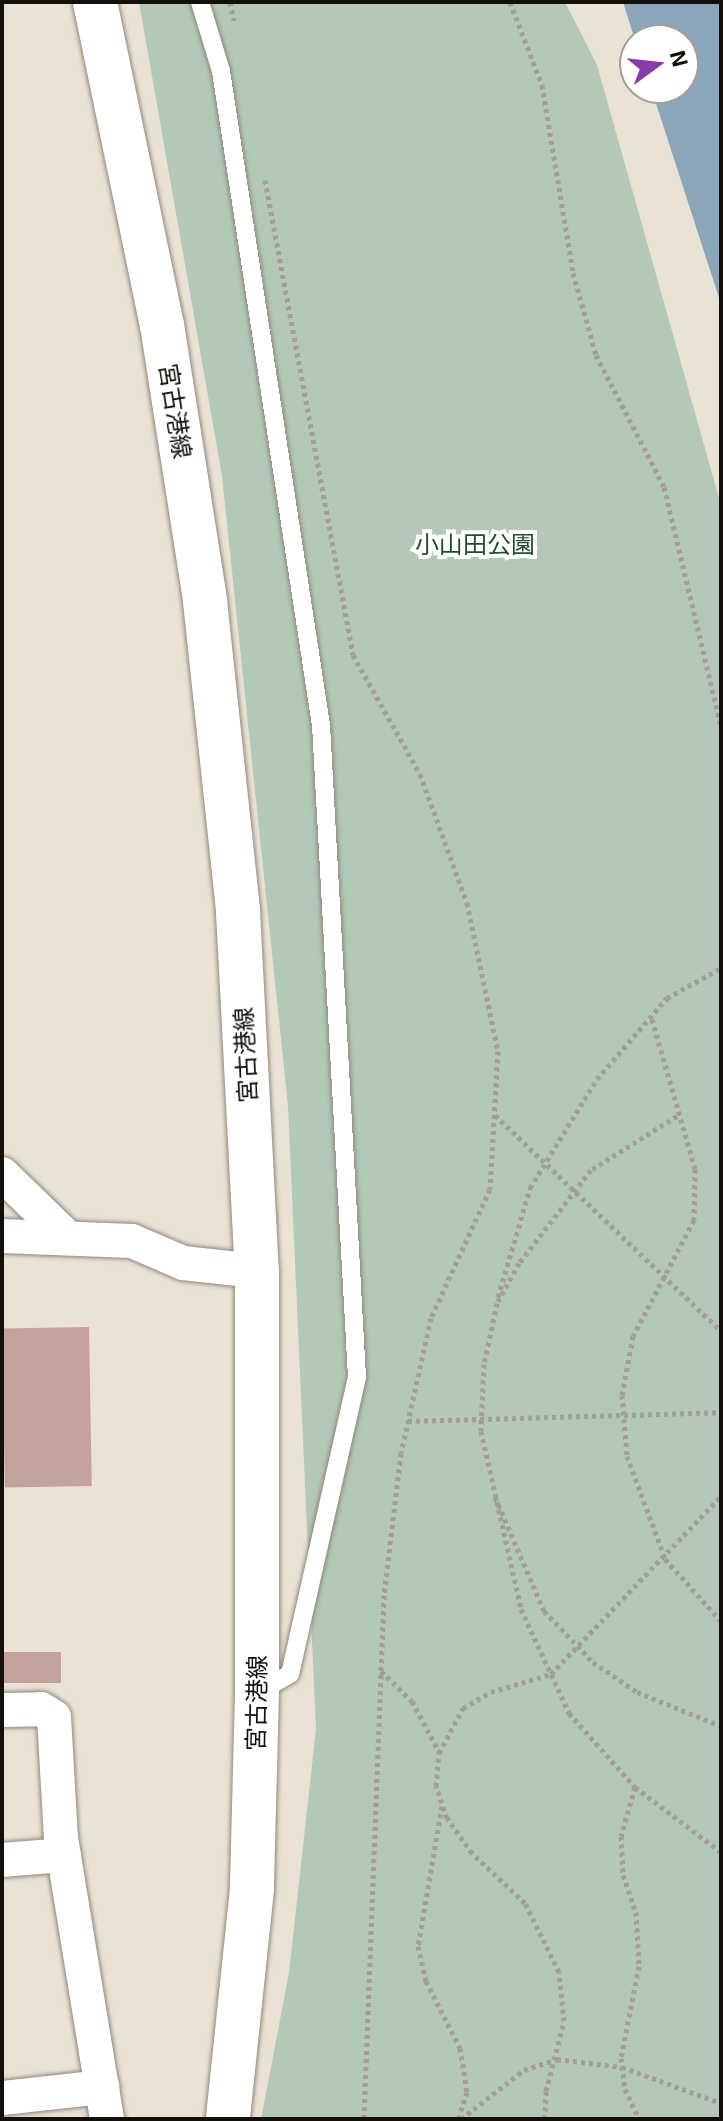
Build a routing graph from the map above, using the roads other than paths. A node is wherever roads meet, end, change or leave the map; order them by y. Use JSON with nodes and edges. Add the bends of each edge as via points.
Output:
{"nodes":[{"id":1,"x":95,"y":2,"type":"edge"},
{"id":2,"x":200,"y":2,"type":"edge"},
{"id":3,"x":2,"y":1174,"type":"edge"},
{"id":4,"x":2,"y":1236,"type":"edge"},
{"id":5,"x":66,"y":1236,"type":"junction"},
{"id":6,"x":257,"y":1271,"type":"junction"},
{"id":7,"x":257,"y":1693,"type":"junction"},
{"id":8,"x":2,"y":1710,"type":"edge"},
{"id":9,"x":64,"y":1855,"type":"junction"},
{"id":10,"x":2,"y":1860,"type":"edge"},
{"id":11,"x":2,"y":2098,"type":"edge"},
{"id":12,"x":104,"y":2103,"type":"edge"},
{"id":13,"x":228,"y":2119,"type":"edge"}],
"edges":[{"from":1,"to":6,"type":"main road","name":"宮古港線","via":[[162,325],[205,601],[238,912]]},
{"from":2,"to":7,"type":"lane","via":[[221,71],[321,725],[357,1377],[290,1674]]},
{"from":3,"to":5,"type":"street"},
{"from":4,"to":5,"type":"street"},
{"from":5,"to":6,"type":"street","via":[[132,1241],[183,1263]]},
{"from":6,"to":7,"type":"main road","name":"宮古港線"},
{"from":7,"to":13,"type":"main road","name":"宮古港線","via":[[252,1889]]},
{"from":8,"to":9,"type":"street","via":[[41,1709],[54,1717]]},
{"from":9,"to":10,"type":"street"},
{"from":9,"to":12,"type":"street"},
{"from":11,"to":12,"type":"street"}]}
